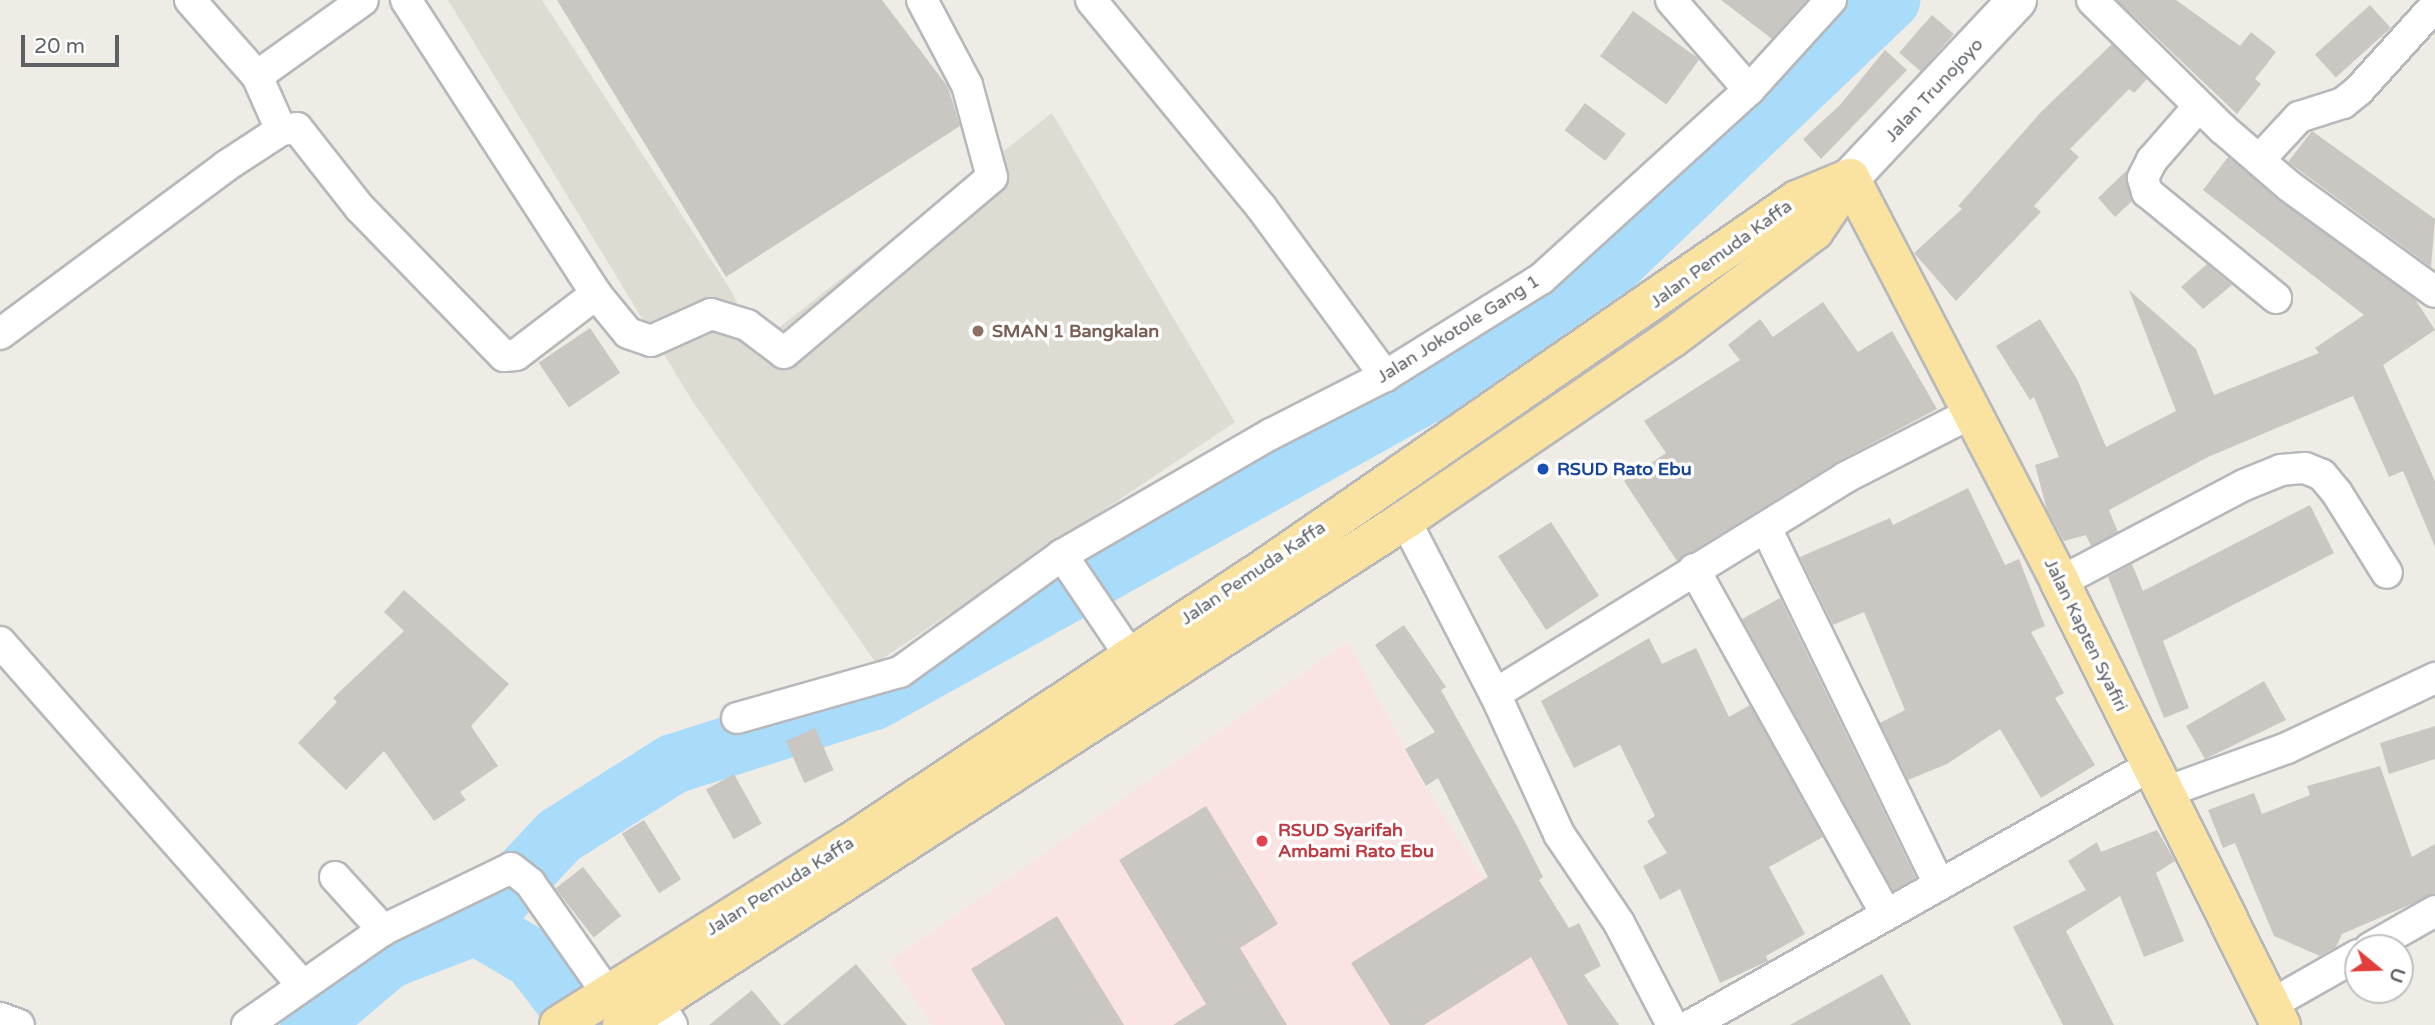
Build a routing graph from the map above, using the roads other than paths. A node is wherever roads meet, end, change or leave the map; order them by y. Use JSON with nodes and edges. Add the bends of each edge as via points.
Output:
{"nodes":[{"id":1,"x":190,"y":0,"type":"edge"},
{"id":2,"x":363,"y":0,"type":"edge"},
{"id":3,"x":406,"y":0,"type":"edge"},
{"id":4,"x":922,"y":0,"type":"edge"},
{"id":5,"x":1091,"y":0,"type":"edge"},
{"id":6,"x":1671,"y":0,"type":"edge"},
{"id":7,"x":1831,"y":0,"type":"edge"},
{"id":8,"x":2017,"y":0,"type":"edge"},
{"id":9,"x":2092,"y":0,"type":"edge"},
{"id":10,"x":2435,"y":6,"type":"edge"},
{"id":11,"x":257,"y":76,"type":"junction"},
{"id":12,"x":1749,"y":90,"type":"junction"},
{"id":13,"x":2199,"y":106,"type":"junction"},
{"id":14,"x":281,"y":130,"type":"junction"},
{"id":15,"x":2259,"y":160,"type":"junction"},
{"id":16,"x":1850,"y":178,"type":"junction"},
{"id":17,"x":2435,"y":292,"type":"edge"},
{"id":18,"x":596,"y":294,"type":"junction"},
{"id":19,"x":2276,"y":298,"type":"dead end"},
{"id":20,"x":0,"y":334,"type":"edge"},
{"id":21,"x":1385,"y":376,"type":"junction"},
{"id":22,"x":1973,"y":412,"type":"junction"},
{"id":23,"x":1405,"y":520,"type":"junction"},
{"id":24,"x":1767,"y":530,"type":"junction"},
{"id":25,"x":1065,"y":561,"type":"junction"},
{"id":26,"x":1694,"y":569,"type":"junction"},
{"id":27,"x":2387,"y":573,"type":"dead end"},
{"id":28,"x":2060,"y":582,"type":"junction"},
{"id":29,"x":0,"y":642,"type":"edge"},
{"id":30,"x":1129,"y":654,"type":"junction"},
{"id":31,"x":2435,"y":678,"type":"edge"},
{"id":32,"x":1495,"y":694,"type":"junction"},
{"id":33,"x":737,"y":718,"type":"dead end"},
{"id":34,"x":2156,"y":780,"type":"junction"},
{"id":35,"x":335,"y":877,"type":"dead end"},
{"id":36,"x":1940,"y":884,"type":"junction"},
{"id":37,"x":2435,"y":911,"type":"edge"},
{"id":38,"x":1886,"y":914,"type":"junction"},
{"id":39,"x":383,"y":930,"type":"junction"},
{"id":40,"x":2395,"y":934,"type":"edge"},
{"id":41,"x":2344,"y":965,"type":"edge"},
{"id":42,"x":301,"y":984,"type":"junction"},
{"id":43,"x":613,"y":1010,"type":"edge"},
{"id":44,"x":666,"y":1014,"type":"edge"},
{"id":45,"x":2275,"y":1015,"type":"edge"},
{"id":46,"x":0,"y":1018,"type":"edge"},
{"id":47,"x":19,"y":1025,"type":"edge"},
{"id":48,"x":247,"y":1025,"type":"edge"},
{"id":49,"x":559,"y":1025,"type":"edge"},
{"id":50,"x":1672,"y":1025,"type":"edge"},
{"id":51,"x":1691,"y":1025,"type":"edge"}],
"edges":[{"from":1,"to":11,"type":"street"},
{"from":2,"to":11,"type":"street"},
{"from":3,"to":18,"type":"street"},
{"from":4,"to":18,"type":"street","via":[[967,85],[992,177],[784,353],[747,325],[711,314],[651,341],[639,340]]},
{"from":5,"to":21,"type":"street","via":[[1261,207]]},
{"from":6,"to":12,"type":"street"},
{"from":7,"to":12,"type":"street","name":"Jalan Jokotole Gang 1"},
{"from":8,"to":16,"type":"main road","name":"Jalan Trunojoyo"},
{"from":9,"to":13,"type":"street"},
{"from":10,"to":15,"type":"street","via":[[2359,90],[2343,103],[2299,117]]},
{"from":11,"to":14,"type":"street"},
{"from":12,"to":21,"type":"street","name":"Jalan Jokotole Gang 1","via":[[1541,279]]},
{"from":13,"to":15,"type":"street"},
{"from":13,"to":19,"type":"street","via":[[2152,160],[2143,178],[2147,192]]},
{"from":14,"to":18,"type":"street","via":[[297,128],[309,138],[360,208],[504,356],[516,355]]},
{"from":14,"to":20,"type":"street"},
{"from":15,"to":17,"type":"street"},
{"from":16,"to":22,"type":"highway","name":"Jalan Kapten Syafiri"},
{"from":16,"to":23,"type":"highway","name":"Jalan Pemuda Kaffa","via":[[1814,231],[1672,338]]},
{"from":16,"to":30,"type":"highway","name":"Jalan Pemuda Kaffa","via":[[1797,200],[1252,577]]},
{"from":21,"to":25,"type":"street","name":"Jalan Jokotole Gang 1","via":[[1271,434]]},
{"from":22,"to":24,"type":"street","via":[[1846,477]]},
{"from":22,"to":28,"type":"highway","name":"Jalan Kapten Syafiri"},
{"from":23,"to":32,"type":"street"},
{"from":23,"to":44,"type":"highway","name":"Jalan Pemuda Kaffa"},
{"from":24,"to":26,"type":"street"},
{"from":24,"to":36,"type":"street"},
{"from":25,"to":30,"type":"street"},
{"from":25,"to":33,"type":"street","name":"Jalan Jokotole Gang 1","via":[[900,672]]},
{"from":26,"to":32,"type":"street"},
{"from":26,"to":38,"type":"street"},
{"from":27,"to":28,"type":"street","via":[[2337,493],[2322,475],[2305,468],[2281,470],[2244,485]]},
{"from":28,"to":34,"type":"highway","name":"Jalan Kapten Syafiri"},
{"from":29,"to":42,"type":"street"},
{"from":30,"to":43,"type":"highway","name":"Jalan Pemuda Kaffa"},
{"from":31,"to":34,"type":"street","via":[[2287,748]]},
{"from":32,"to":50,"type":"street","via":[[1564,844],[1619,923]]},
{"from":34,"to":36,"type":"street"},
{"from":34,"to":45,"type":"highway","name":"Jalan Kapten Syafiri"},
{"from":35,"to":39,"type":"street"},
{"from":36,"to":38,"type":"street"},
{"from":37,"to":40,"type":"street"},
{"from":38,"to":51,"type":"street"},
{"from":39,"to":42,"type":"street"},
{"from":39,"to":43,"type":"street","via":[[502,870],[525,877]]},
{"from":41,"to":45,"type":"street"},
{"from":42,"to":48,"type":"street"},
{"from":43,"to":44,"type":"highway","name":"Jalan Pemuda Kaffa"},
{"from":43,"to":49,"type":"highway","name":"Jalan Pemuda Kaffa"},
{"from":46,"to":47,"type":"street"}]}
